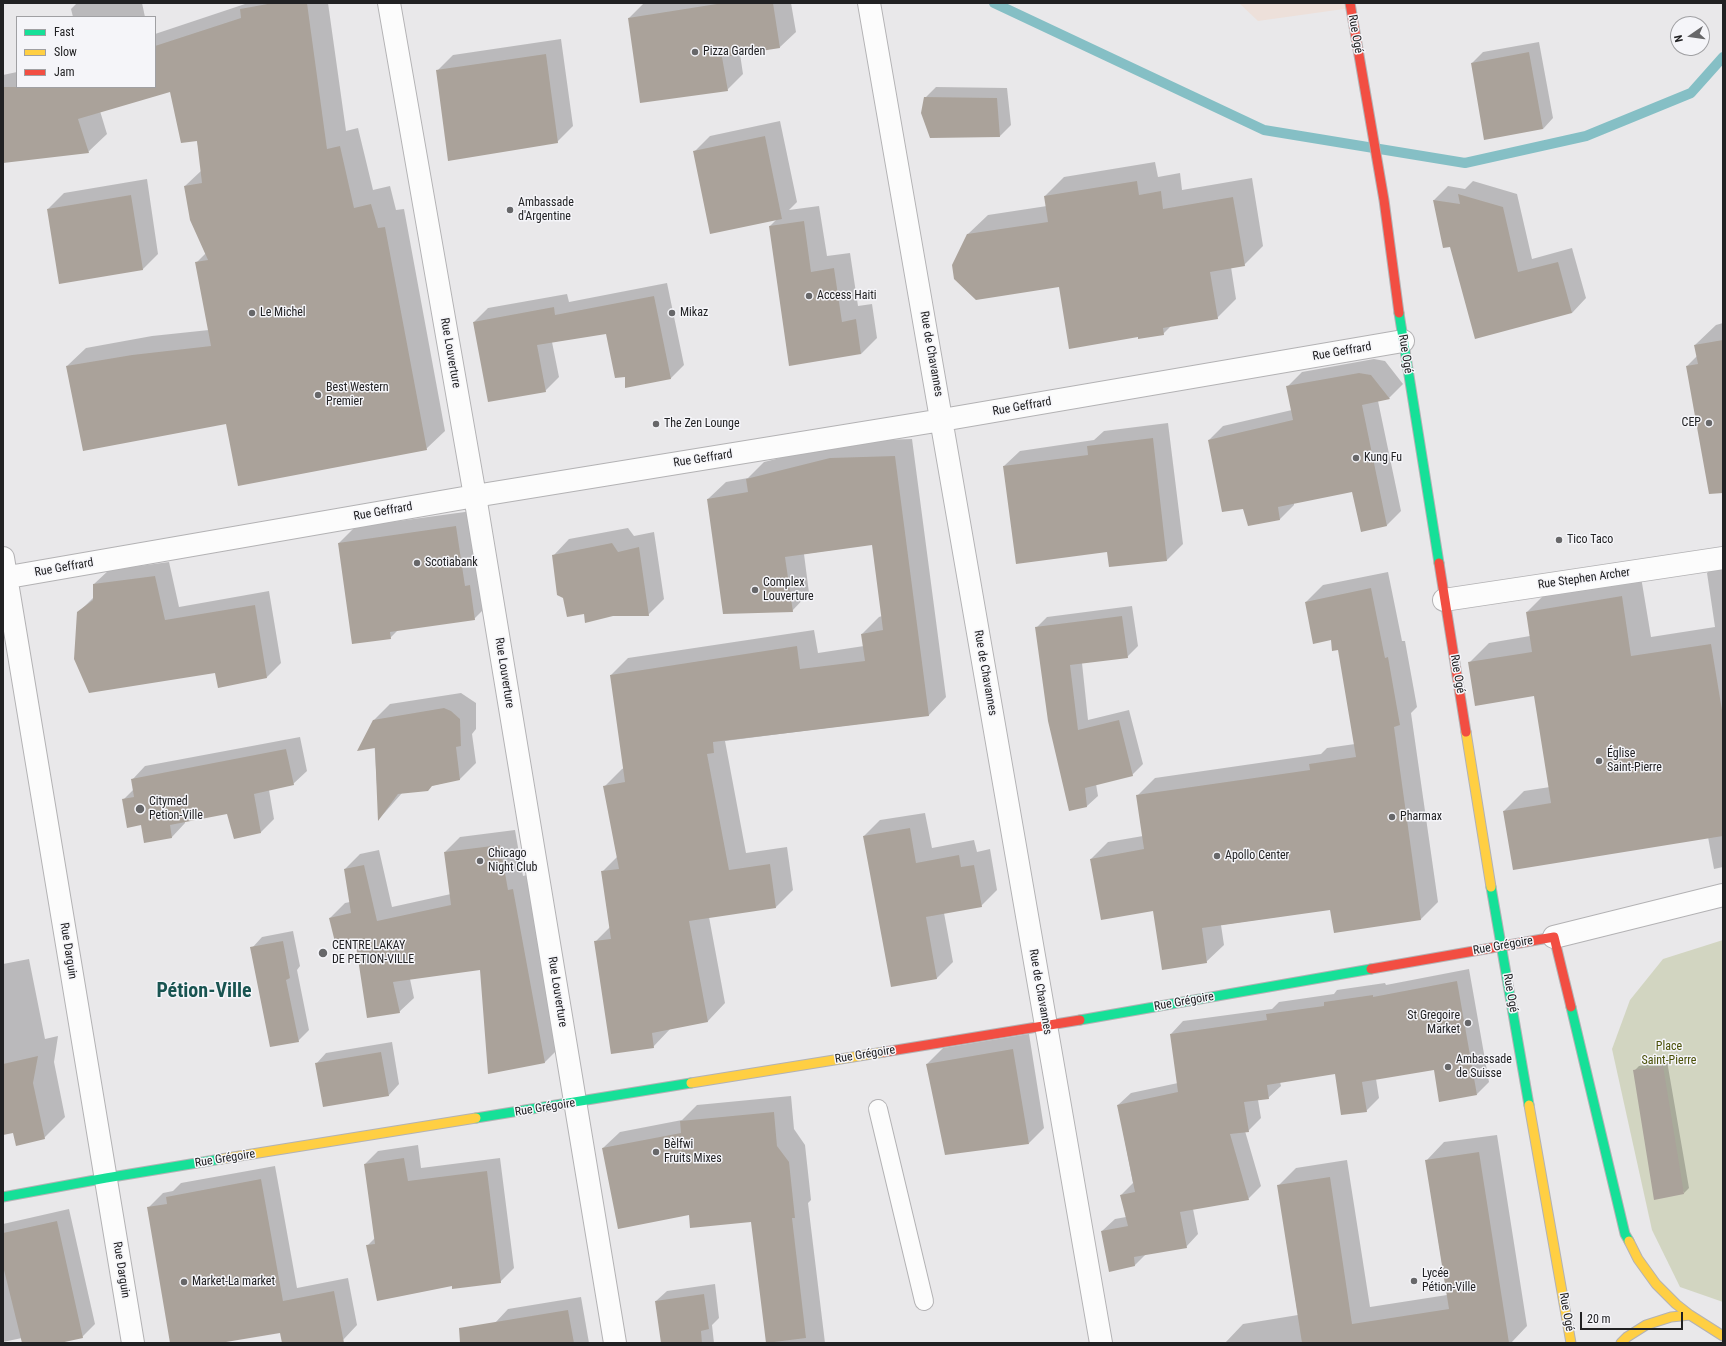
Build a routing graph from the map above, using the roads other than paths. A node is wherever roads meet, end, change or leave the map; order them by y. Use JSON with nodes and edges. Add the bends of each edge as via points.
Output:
{"nodes":[{"id":1,"x":389,"y":3,"type":"edge"},
{"id":2,"x":869,"y":3,"type":"edge"},
{"id":3,"x":1350,"y":3,"type":"edge"},
{"id":4,"x":1403,"y":341,"type":"junction"},
{"id":5,"x":942,"y":420,"type":"junction"},
{"id":6,"x":475,"y":496,"type":"junction"},
{"id":7,"x":1723,"y":558,"type":"edge"},
{"id":8,"x":4,"y":571,"type":"edge"},
{"id":9,"x":1444,"y":600,"type":"junction"},
{"id":10,"x":1723,"y":895,"type":"edge"},
{"id":11,"x":1554,"y":937,"type":"junction"},
{"id":12,"x":1501,"y":946,"type":"junction"},
{"id":13,"x":1046,"y":1026,"type":"junction"},
{"id":14,"x":575,"y":1103,"type":"junction"},
{"id":15,"x":878,"y":1109,"type":"dead end"},
{"id":16,"x":106,"y":1178,"type":"junction"},
{"id":17,"x":3,"y":1197,"type":"edge"},
{"id":18,"x":924,"y":1301,"type":"dead end"},
{"id":19,"x":1690,"y":1315,"type":"junction"},
{"id":20,"x":1723,"y":1336,"type":"edge"},
{"id":21,"x":133,"y":1343,"type":"edge"},
{"id":22,"x":615,"y":1343,"type":"edge"},
{"id":23,"x":1101,"y":1343,"type":"edge"},
{"id":24,"x":1572,"y":1343,"type":"edge"},
{"id":25,"x":1621,"y":1343,"type":"edge"}],
"edges":[{"from":1,"to":6,"type":"street","name":"Rue Louverture"},
{"from":2,"to":5,"type":"street","name":"Rue de Chavannes"},
{"from":3,"to":4,"type":"main road","name":"Rue Ogé","via":[[1384,200]]},
{"from":4,"to":5,"type":"street","name":"Rue Geffrard"},
{"from":4,"to":9,"type":"main road","name":"Rue Ogé"},
{"from":5,"to":6,"type":"street","name":"Rue Geffrard"},
{"from":5,"to":13,"type":"street","name":"Rue de Chavannes"},
{"from":6,"to":8,"type":"street","name":"Rue Geffrard"},
{"from":6,"to":14,"type":"street","name":"Rue Louverture"},
{"from":7,"to":9,"type":"street","name":"Rue Stephen Archer"},
{"from":8,"to":16,"type":"street","name":"Rue Darguin"},
{"from":9,"to":12,"type":"main road","name":"Rue Ogé"},
{"from":10,"to":11,"type":"street","name":"Rue Grégoire"},
{"from":11,"to":12,"type":"main road","name":"Rue Grégoire"},
{"from":11,"to":19,"type":"main road","via":[[1625,1234],[1638,1259],[1656,1284]]},
{"from":12,"to":13,"type":"main road","name":"Rue Grégoire"},
{"from":12,"to":24,"type":"main road","name":"Rue Ogé"},
{"from":13,"to":14,"type":"main road","name":"Rue Grégoire"},
{"from":13,"to":23,"type":"street","name":"Rue de Chavannes"},
{"from":14,"to":16,"type":"main road","name":"Rue Grégoire"},
{"from":14,"to":22,"type":"street","name":"Rue Louverture"},
{"from":15,"to":18,"type":"lane"},
{"from":16,"to":17,"type":"main road","name":"Rue Grégoire"},
{"from":16,"to":21,"type":"street","name":"Rue Darguin"},
{"from":19,"to":20,"type":"main road"},
{"from":19,"to":25,"type":"main road","via":[[1671,1317],[1646,1325]]}]}
